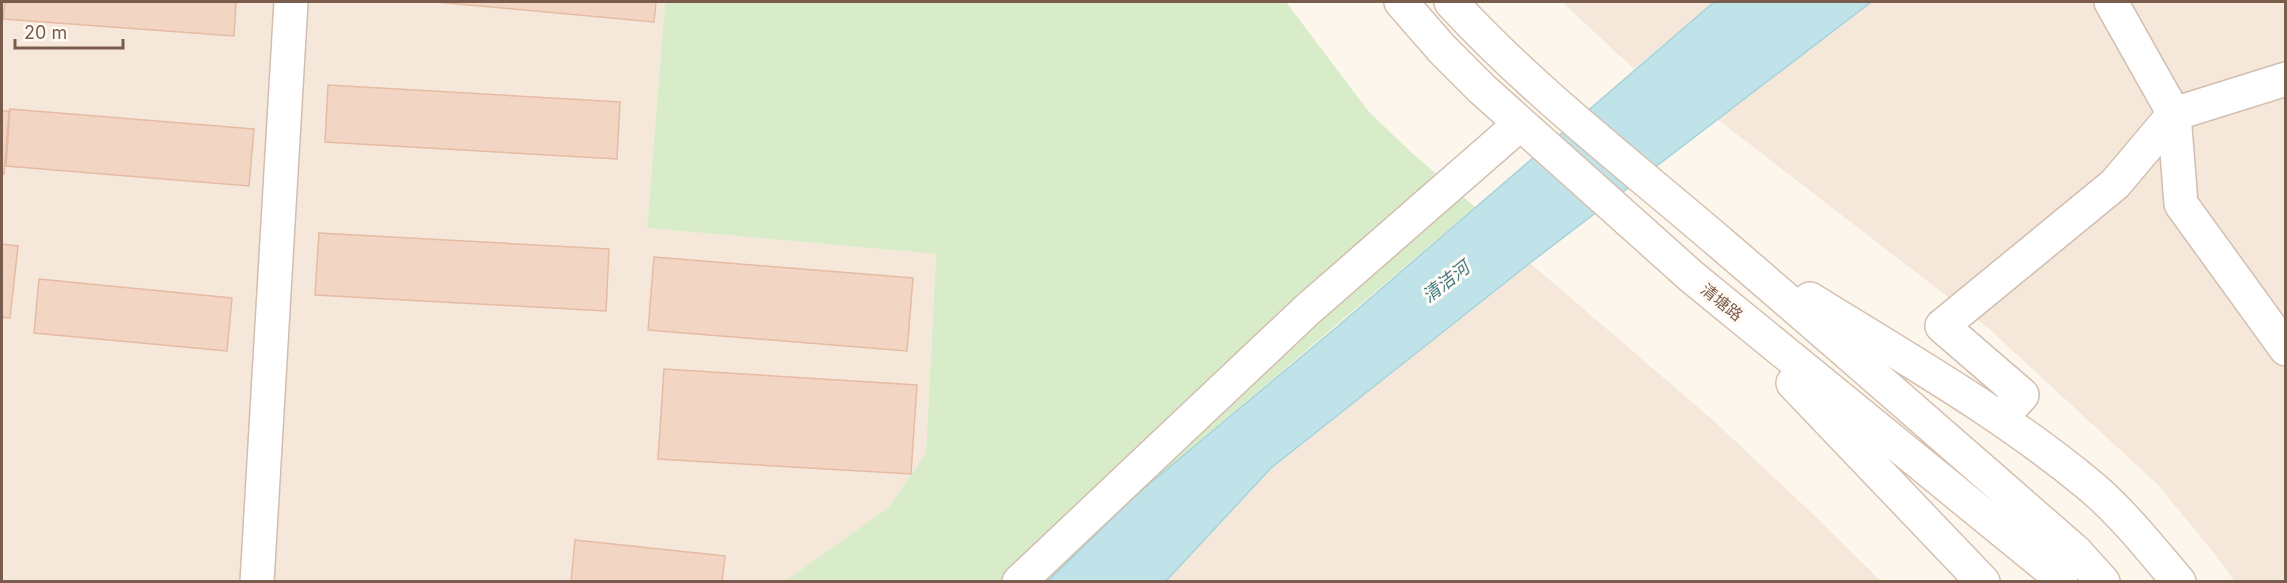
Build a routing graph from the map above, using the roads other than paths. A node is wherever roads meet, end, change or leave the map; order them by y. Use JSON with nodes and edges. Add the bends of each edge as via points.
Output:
{"nodes":[{"id":1,"x":291,"y":2,"type":"edge"},
{"id":2,"x":1401,"y":2,"type":"edge"},
{"id":3,"x":1451,"y":2,"type":"edge"},
{"id":4,"x":2111,"y":2,"type":"edge"},
{"id":5,"x":2286,"y":80,"type":"edge"},
{"id":6,"x":2175,"y":114,"type":"junction"},
{"id":7,"x":1529,"y":132,"type":"junction"},
{"id":8,"x":1724,"y":246,"type":"junction"},
{"id":9,"x":1692,"y":277,"type":"junction"},
{"id":10,"x":2286,"y":349,"type":"edge"},
{"id":11,"x":2001,"y":418,"type":"junction"},
{"id":12,"x":2063,"y":568,"type":"edge"},
{"id":13,"x":257,"y":582,"type":"edge"},
{"id":14,"x":1018,"y":582,"type":"edge"},
{"id":15,"x":1983,"y":582,"type":"edge"},
{"id":16,"x":2103,"y":582,"type":"edge"},
{"id":17,"x":2179,"y":582,"type":"edge"}],
"edges":[{"from":1,"to":13,"type":"main road"},
{"from":2,"to":7,"type":"main road","name":"清塘路","via":[[1442,49]]},
{"from":3,"to":8,"type":"main road","name":"清塘路","via":[[1563,111]]},
{"from":4,"to":6,"type":"main road"},
{"from":5,"to":6,"type":"main road"},
{"from":6,"to":10,"type":"main road","via":[[2181,204]]},
{"from":6,"to":11,"type":"main road","via":[[2115,184],[1942,326],[2022,395]]},
{"from":7,"to":9,"type":"main road","name":"清塘路"},
{"from":7,"to":14,"type":"main road","via":[[1307,310]]},
{"from":8,"to":11,"type":"main road"},
{"from":8,"to":12,"type":"main road","name":"清塘路"},
{"from":9,"to":12,"type":"main road","name":"清塘路"},
{"from":9,"to":15,"type":"main road"},
{"from":11,"to":17,"type":"main road","via":[[2090,486]]},
{"from":12,"to":16,"type":"main road","name":"清塘路"}]}
